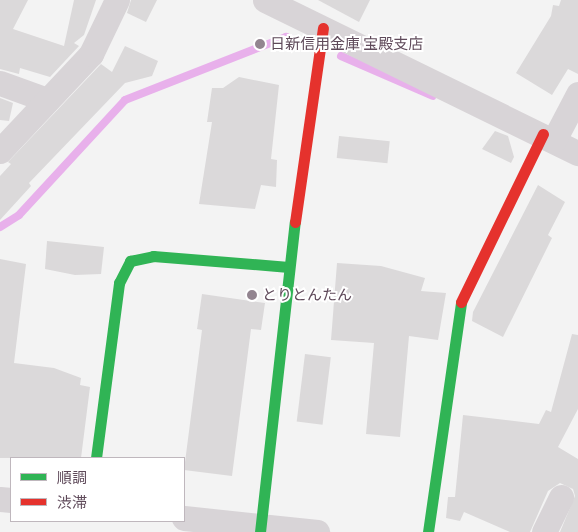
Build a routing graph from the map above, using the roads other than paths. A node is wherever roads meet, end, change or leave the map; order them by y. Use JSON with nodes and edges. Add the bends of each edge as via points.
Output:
{"nodes":[{"id":1,"x":117,"y":0,"type":"edge"},
{"id":2,"x":265,"y":0,"type":"edge"},
{"id":3,"x":323,"y":28,"type":"junction"},
{"id":4,"x":0,"y":83,"type":"edge"},
{"id":5,"x":578,"y":94,"type":"edge"},
{"id":6,"x":48,"y":100,"type":"junction"},
{"id":7,"x":549,"y":137,"type":"junction"},
{"id":8,"x":0,"y":151,"type":"edge"},
{"id":9,"x":578,"y":153,"type":"edge"},
{"id":10,"x":289,"y":267,"type":"junction"},
{"id":11,"x":96,"y":457,"type":"edge"},
{"id":12,"x":561,"y":497,"type":"dead end"},
{"id":13,"x":185,"y":518,"type":"edge"},
{"id":14,"x":261,"y":529,"type":"edge"},
{"id":15,"x":316,"y":532,"type":"edge"},
{"id":16,"x":428,"y":532,"type":"edge"},
{"id":17,"x":544,"y":532,"type":"edge"}],
"edges":[{"from":1,"to":6,"type":"street","via":[[91,54]]},
{"from":2,"to":3,"type":"street"},
{"from":3,"to":7,"type":"street"},
{"from":3,"to":10,"type":"street"},
{"from":4,"to":6,"type":"street"},
{"from":5,"to":7,"type":"street"},
{"from":6,"to":8,"type":"street"},
{"from":7,"to":9,"type":"street"},
{"from":7,"to":16,"type":"street","via":[[458,307]]},
{"from":10,"to":11,"type":"street","via":[[153,256],[130,261],[118,283]]},
{"from":10,"to":14,"type":"street"},
{"from":12,"to":17,"type":"street"},
{"from":13,"to":14,"type":"street"},
{"from":14,"to":15,"type":"street"}]}
